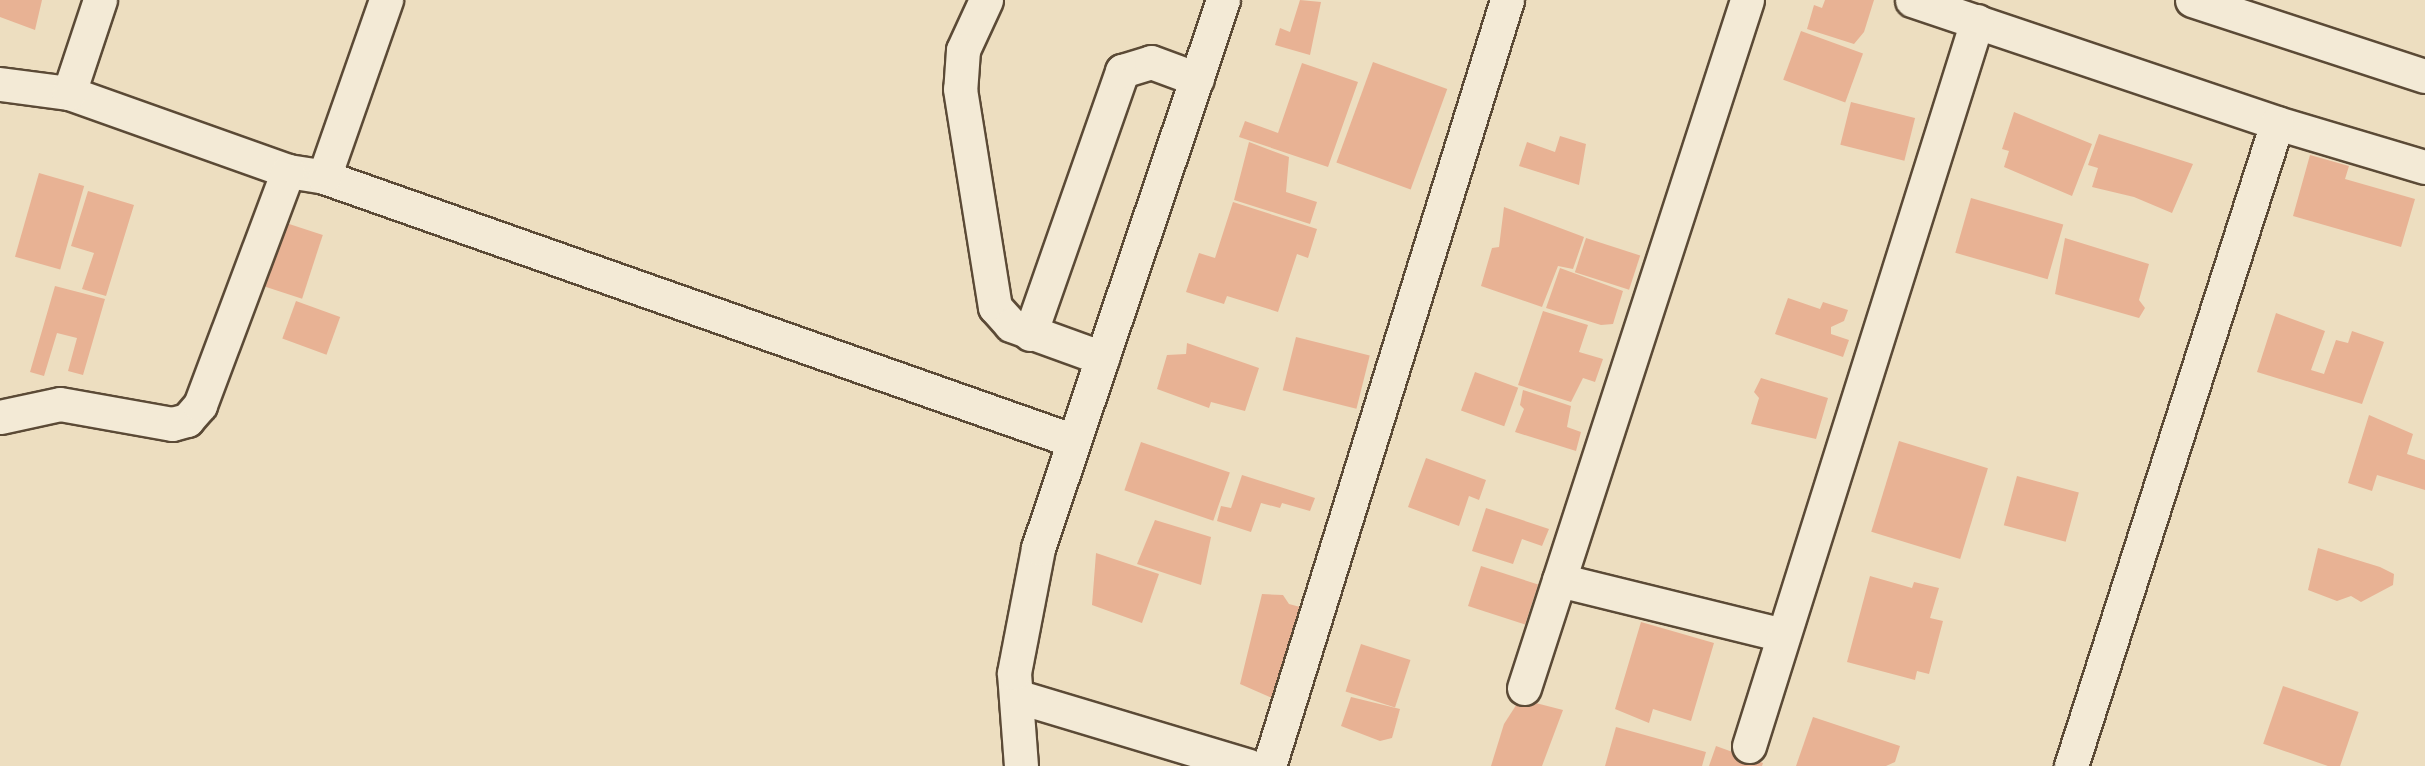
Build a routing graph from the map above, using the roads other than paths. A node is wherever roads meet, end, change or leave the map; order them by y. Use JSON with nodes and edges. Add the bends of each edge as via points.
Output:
{"nodes":[{"id":1,"x":100,"y":0,"type":"edge"},
{"id":2,"x":387,"y":0,"type":"edge"},
{"id":3,"x":986,"y":0,"type":"edge"},
{"id":4,"x":1223,"y":0,"type":"edge"},
{"id":5,"x":1507,"y":0,"type":"edge"},
{"id":6,"x":1748,"y":0,"type":"edge"},
{"id":7,"x":1912,"y":0,"type":"edge"},
{"id":8,"x":2192,"y":0,"type":"edge"},
{"id":9,"x":1977,"y":21,"type":"junction"},
{"id":10,"x":2425,"y":76,"type":"edge"},
{"id":11,"x":1197,"y":79,"type":"junction"},
{"id":12,"x":0,"y":84,"type":"edge"},
{"id":13,"x":69,"y":93,"type":"junction"},
{"id":14,"x":2277,"y":123,"type":"junction"},
{"id":15,"x":2425,"y":167,"type":"edge"},
{"id":16,"x":288,"y":171,"type":"junction"},
{"id":17,"x":324,"y":177,"type":"junction"},
{"id":18,"x":1030,"y":334,"type":"junction"},
{"id":19,"x":1102,"y":358,"type":"junction"},
{"id":20,"x":0,"y":417,"type":"edge"},
{"id":21,"x":1074,"y":441,"type":"junction"},
{"id":22,"x":1559,"y":580,"type":"junction"},
{"id":23,"x":1783,"y":635,"type":"junction"},
{"id":24,"x":1524,"y":688,"type":"dead end"},
{"id":25,"x":1016,"y":696,"type":"junction"},
{"id":26,"x":1749,"y":746,"type":"dead end"},
{"id":27,"x":1021,"y":766,"type":"edge"},
{"id":28,"x":1249,"y":766,"type":"edge"},
{"id":29,"x":1269,"y":766,"type":"edge"},
{"id":30,"x":2071,"y":766,"type":"edge"}],
"edges":[{"from":1,"to":13,"type":"street"},
{"from":2,"to":17,"type":"street"},
{"from":3,"to":18,"type":"street","via":[[963,50],[960,89],[988,285],[995,307],[1005,319]]},
{"from":4,"to":11,"type":"street"},
{"from":5,"to":29,"type":"street"},
{"from":6,"to":22,"type":"street"},
{"from":7,"to":9,"type":"street"},
{"from":8,"to":10,"type":"street"},
{"from":9,"to":14,"type":"street"},
{"from":9,"to":23,"type":"street"},
{"from":11,"to":18,"type":"street","via":[[1151,62],[1122,71]]},
{"from":11,"to":19,"type":"street"},
{"from":12,"to":13,"type":"street"},
{"from":13,"to":16,"type":"street"},
{"from":14,"to":15,"type":"street"},
{"from":14,"to":30,"type":"street"},
{"from":16,"to":17,"type":"street"},
{"from":16,"to":20,"type":"street","via":[[200,405],[187,420],[172,424],[60,404]]},
{"from":17,"to":21,"type":"street"},
{"from":18,"to":19,"type":"street"},
{"from":19,"to":21,"type":"street"},
{"from":21,"to":25,"type":"street","via":[[1038,548],[1014,673]]},
{"from":22,"to":23,"type":"street"},
{"from":22,"to":24,"type":"street"},
{"from":23,"to":26,"type":"street"},
{"from":25,"to":27,"type":"street"},
{"from":25,"to":28,"type":"street"}]}
